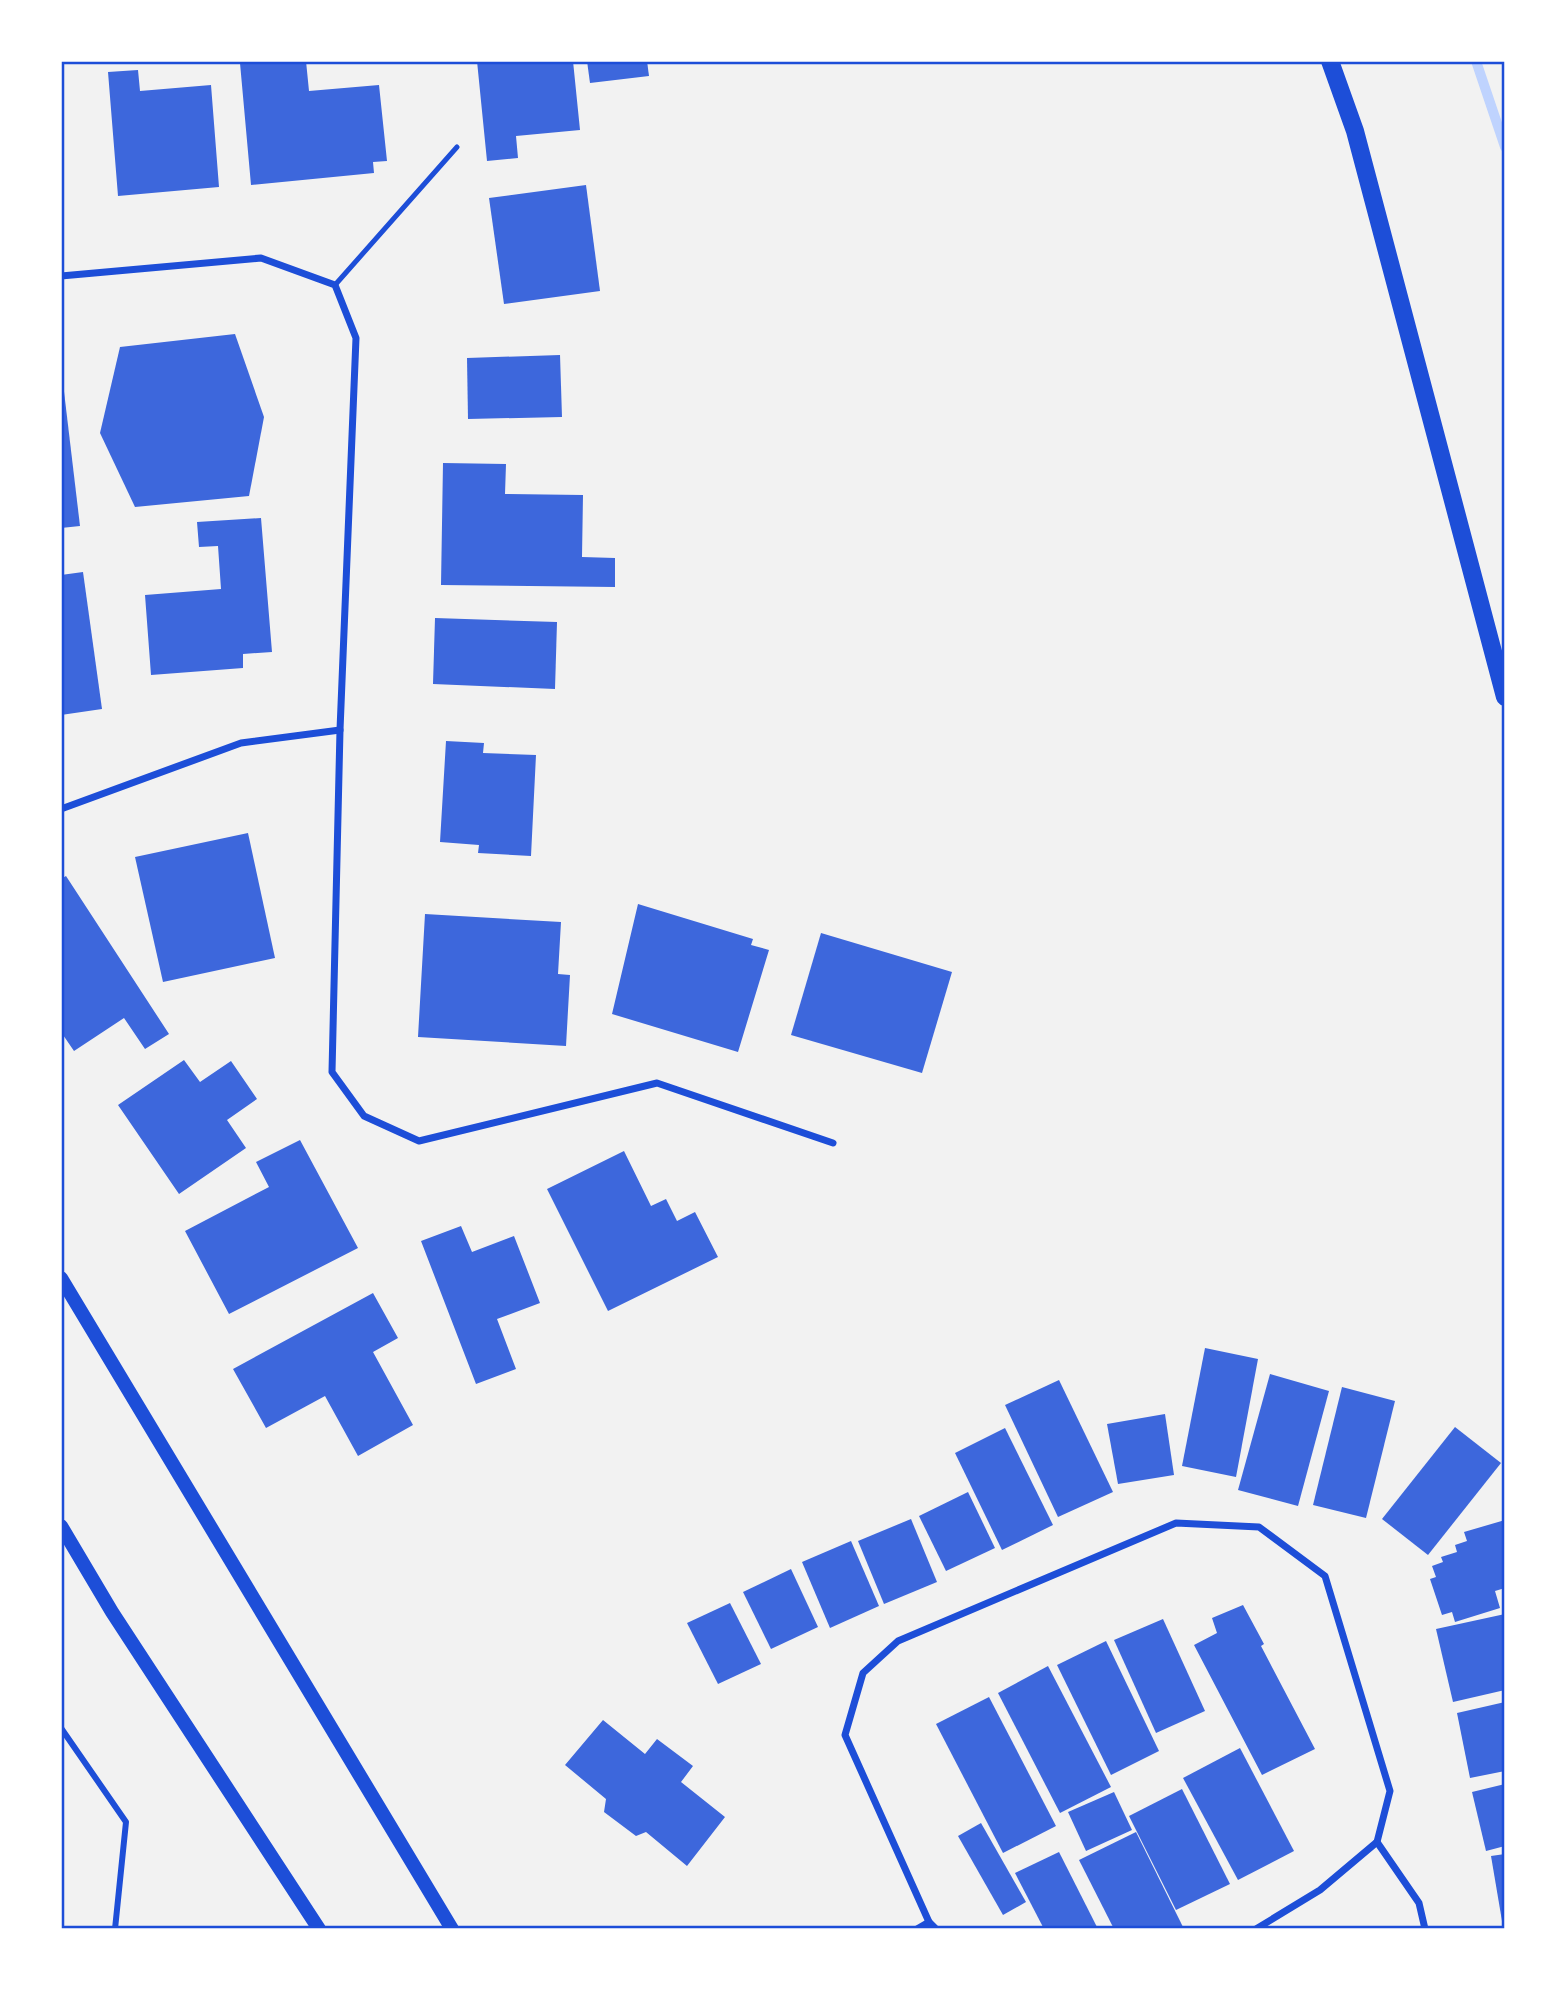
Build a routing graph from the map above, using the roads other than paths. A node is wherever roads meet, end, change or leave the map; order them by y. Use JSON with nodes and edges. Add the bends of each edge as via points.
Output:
{"nodes":[{"id":1,"x":1330,"y":61,"type":"edge"},
{"id":2,"x":457,"y":147,"type":"dead end"},
{"id":3,"x":61,"y":276,"type":"edge"},
{"id":4,"x":335,"y":285,"type":"junction"},
{"id":5,"x":1505,"y":697,"type":"edge"},
{"id":6,"x":340,"y":730,"type":"junction"},
{"id":7,"x":61,"y":809,"type":"edge"},
{"id":8,"x":832,"y":1143,"type":"dead end"},
{"id":9,"x":61,"y":1278,"type":"edge"},
{"id":10,"x":61,"y":1526,"type":"edge"},
{"id":11,"x":61,"y":1728,"type":"edge"},
{"id":12,"x":1377,"y":1842,"type":"junction"},
{"id":13,"x":929,"y":1922,"type":"junction"},
{"id":14,"x":115,"y":1929,"type":"edge"},
{"id":15,"x":318,"y":1929,"type":"edge"},
{"id":16,"x":452,"y":1929,"type":"edge"},
{"id":17,"x":918,"y":1929,"type":"edge"},
{"id":18,"x":936,"y":1929,"type":"edge"},
{"id":19,"x":1256,"y":1929,"type":"edge"},
{"id":20,"x":1425,"y":1929,"type":"edge"}],
"edges":[{"from":1,"to":5,"type":"main road","via":[[1355,131]]},
{"from":2,"to":4,"type":"lane"},
{"from":3,"to":4,"type":"street","via":[[261,258]]},
{"from":4,"to":6,"type":"street","via":[[356,338]]},
{"from":6,"to":7,"type":"street","via":[[241,743]]},
{"from":6,"to":8,"type":"street","via":[[332,1072],[364,1116],[419,1141],[657,1083]]},
{"from":9,"to":16,"type":"main road"},
{"from":10,"to":15,"type":"main road"},
{"from":11,"to":14,"type":"street","via":[[126,1822]]},
{"from":12,"to":13,"type":"street","via":[[1390,1791],[1325,1576],[1259,1527],[1176,1522],[898,1641],[863,1673],[845,1735]]},
{"from":12,"to":19,"type":"street","via":[[1320,1890]]},
{"from":12,"to":20,"type":"street","via":[[1419,1903]]},
{"from":13,"to":17,"type":"street"},
{"from":13,"to":18,"type":"street"}]}
